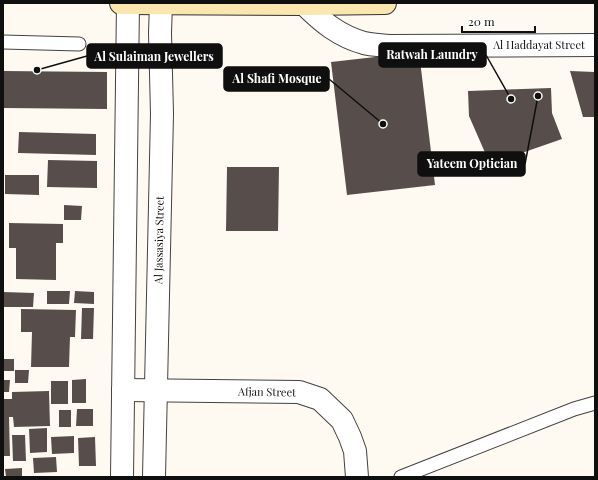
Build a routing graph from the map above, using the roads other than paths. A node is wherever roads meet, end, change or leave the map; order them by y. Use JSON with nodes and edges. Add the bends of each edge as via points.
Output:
{"nodes":[{"id":1,"x":121,"y":3,"type":"edge"},
{"id":2,"x":128,"y":3,"type":"edge"},
{"id":3,"x":161,"y":3,"type":"edge"},
{"id":4,"x":384,"y":3,"type":"edge"},
{"id":5,"x":304,"y":4,"type":"junction"},
{"id":6,"x":3,"y":42,"type":"edge"},
{"id":7,"x":79,"y":44,"type":"dead end"},
{"id":8,"x":595,"y":45,"type":"edge"},
{"id":9,"x":123,"y":390,"type":"junction"},
{"id":10,"x":155,"y":390,"type":"junction"},
{"id":11,"x":595,"y":403,"type":"edge"},
{"id":12,"x":122,"y":477,"type":"edge"},
{"id":13,"x":154,"y":477,"type":"edge"},
{"id":14,"x":357,"y":477,"type":"edge"},
{"id":15,"x":401,"y":477,"type":"edge"}],
"edges":[{"from":1,"to":2,"type":"main road"},
{"from":2,"to":3,"type":"main road"},
{"from":2,"to":9,"type":"street"},
{"from":3,"to":5,"type":"main road"},
{"from":3,"to":10,"type":"street","name":"Al Jassasiya Street","via":[[162,114]]},
{"from":4,"to":5,"type":"main road"},
{"from":5,"to":8,"type":"street","name":"Al Haddayat Street","via":[[321,21],[342,35],[365,43],[389,46]]},
{"from":6,"to":7,"type":"lane"},
{"from":9,"to":10,"type":"street","name":"Afjan Street"},
{"from":9,"to":12,"type":"street"},
{"from":10,"to":13,"type":"street","name":"Al Jassasiya Street"},
{"from":10,"to":14,"type":"street","name":"Afjan Street","via":[[299,392],[320,399],[342,420],[355,451]]},
{"from":11,"to":15,"type":"lane"}]}
